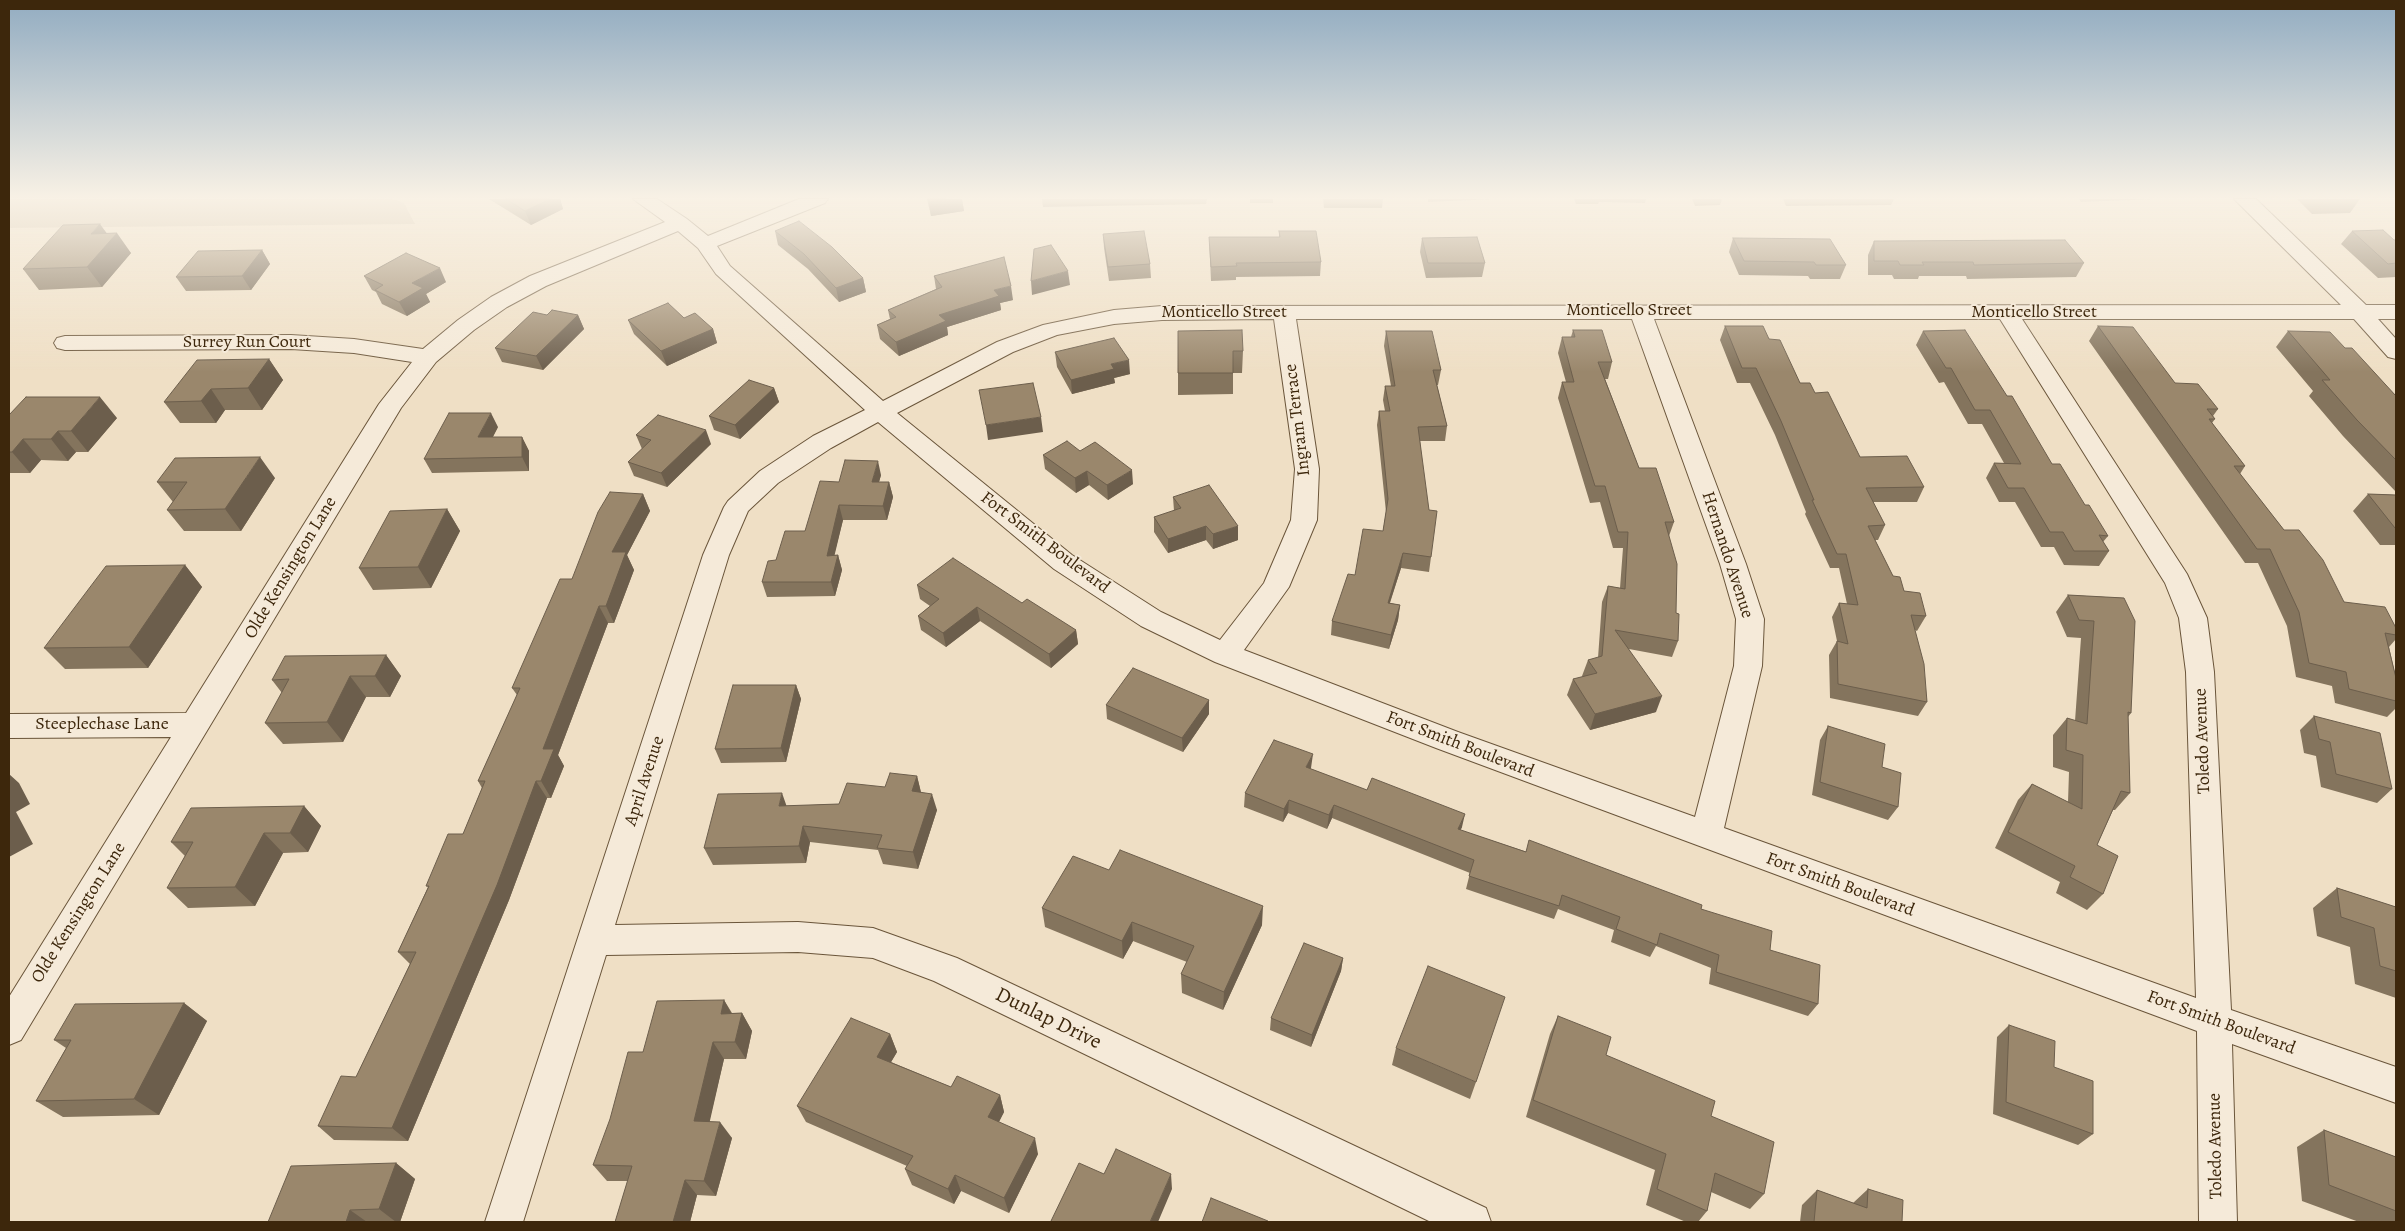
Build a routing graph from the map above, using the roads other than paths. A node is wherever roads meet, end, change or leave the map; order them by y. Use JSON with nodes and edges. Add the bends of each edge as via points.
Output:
{"nodes":[{"id":1,"x":598,"y":256,"type":"edge"},
{"id":2,"x":714,"y":256,"type":"edge"},
{"id":3,"x":2303,"y":256,"type":"edge"},
{"id":4,"x":1640,"y":311,"type":"junction"},
{"id":5,"x":2360,"y":312,"type":"junction"},
{"id":6,"x":2396,"y":312,"type":"edge"},
{"id":7,"x":1284,"y":313,"type":"junction"},
{"id":8,"x":2007,"y":313,"type":"junction"},
{"id":9,"x":65,"y":343,"type":"dead end"},
{"id":10,"x":2396,"y":352,"type":"edge"},
{"id":11,"x":428,"y":357,"type":"junction"},
{"id":12,"x":882,"y":413,"type":"junction"},
{"id":13,"x":1225,"y":654,"type":"junction"},
{"id":14,"x":195,"y":725,"type":"junction"},
{"id":15,"x":9,"y":726,"type":"edge"},
{"id":16,"x":1706,"y":836,"type":"junction"},
{"id":17,"x":594,"y":940,"type":"junction"},
{"id":18,"x":2214,"y":1021,"type":"junction"},
{"id":19,"x":9,"y":1028,"type":"edge"},
{"id":20,"x":2396,"y":1085,"type":"edge"},
{"id":21,"x":504,"y":1222,"type":"edge"},
{"id":22,"x":1472,"y":1222,"type":"edge"},
{"id":23,"x":2218,"y":1222,"type":"edge"}],
"edges":[{"from":1,"to":11,"type":"street","name":"Olde Kensington Lane","via":[[538,281],[499,302]]},
{"from":2,"to":12,"type":"street","name":"Fort Smith Boulevard","via":[[723,270]]},
{"from":3,"to":5,"type":"street"},
{"from":4,"to":7,"type":"street","name":"Monticello Street"},
{"from":4,"to":8,"type":"street","name":"Monticello Street"},
{"from":4,"to":16,"type":"street","name":"Hernando Avenue","via":[[1750,619],[1748,666]]},
{"from":5,"to":6,"type":"street","name":"Monticello Street"},
{"from":5,"to":8,"type":"street","name":"Monticello Street"},
{"from":5,"to":10,"type":"street"},
{"from":7,"to":12,"type":"street","name":"Monticello Street","via":[[1162,313],[1124,316],[1051,330],[1005,347]]},
{"from":7,"to":13,"type":"street","name":"Ingram Terrace","via":[[1308,469],[1304,520],[1276,587]]},
{"from":8,"to":18,"type":"street","name":"Toledo Avenue","via":[[2178,581],[2193,618],[2200,672]]},
{"from":9,"to":11,"type":"street","name":"Surrey Run Court","via":[[291,342],[354,346]]},
{"from":11,"to":14,"type":"street","name":"Olde Kensington Lane","via":[[391,404]]},
{"from":12,"to":13,"type":"street","name":"Fort Smith Boulevard","via":[[1063,562],[1151,619]]},
{"from":12,"to":17,"type":"street","name":"April Avenue","via":[[822,442],[769,477],[737,507],[716,555]]},
{"from":13,"to":16,"type":"street","name":"Fort Smith Boulevard","via":[[1437,737]]},
{"from":14,"to":15,"type":"street","name":"Steeplechase Lane"},
{"from":14,"to":19,"type":"street","name":"Olde Kensington Lane"},
{"from":16,"to":18,"type":"street","name":"Fort Smith Boulevard"},
{"from":17,"to":21,"type":"street","name":"April Avenue"},
{"from":17,"to":22,"type":"street","name":"Dunlap Drive","via":[[798,937],[873,943],[945,969]]},
{"from":18,"to":20,"type":"street","name":"Fort Smith Boulevard"},
{"from":18,"to":23,"type":"street","name":"Toledo Avenue"}]}
